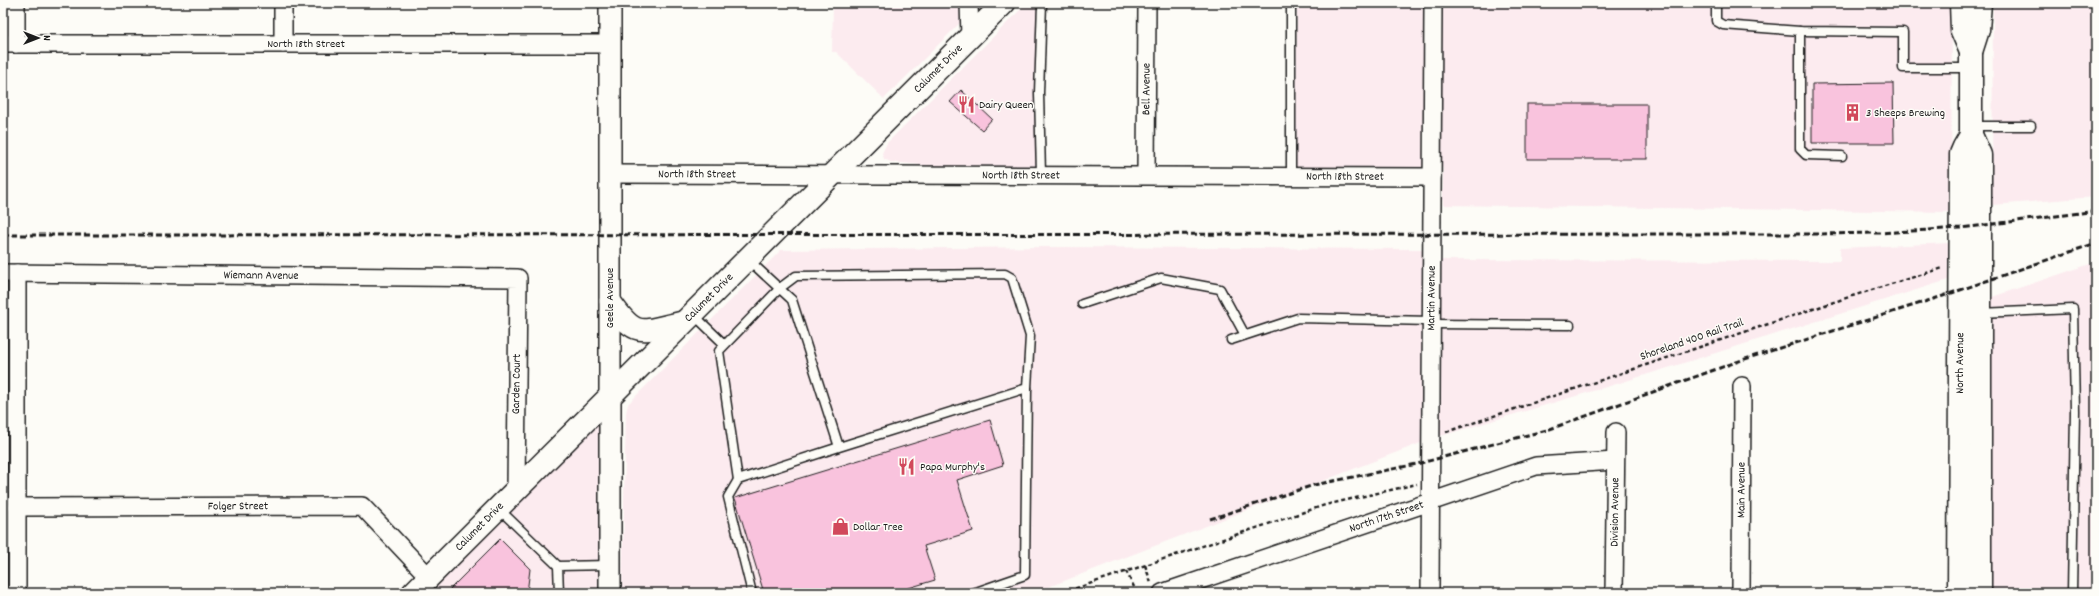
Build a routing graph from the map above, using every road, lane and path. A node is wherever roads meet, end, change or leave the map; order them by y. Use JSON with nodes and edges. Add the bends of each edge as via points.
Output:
{"nodes":[{"id":1,"x":16,"y":3,"type":"edge"},
{"id":2,"x":283,"y":3,"type":"edge"},
{"id":3,"x":610,"y":3,"type":"edge"},
{"id":4,"x":969,"y":3,"type":"edge"},
{"id":5,"x":1004,"y":3,"type":"edge"},
{"id":6,"x":1042,"y":3,"type":"edge"},
{"id":7,"x":1147,"y":3,"type":"edge"},
{"id":8,"x":1291,"y":3,"type":"edge"},
{"id":9,"x":1432,"y":3,"type":"edge"},
{"id":10,"x":1716,"y":3,"type":"edge"},
{"id":11,"x":1961,"y":3,"type":"edge"},
{"id":12,"x":1980,"y":3,"type":"edge"},
{"id":13,"x":1800,"y":31,"type":"junction"},
{"id":14,"x":970,"y":37,"type":"junction"},
{"id":15,"x":9,"y":44,"type":"edge"},
{"id":16,"x":283,"y":44,"type":"junction"},
{"id":17,"x":610,"y":44,"type":"junction"},
{"id":18,"x":1971,"y":60,"type":"junction"},
{"id":19,"x":2031,"y":126,"type":"dead end"},
{"id":20,"x":1971,"y":130,"type":"junction"},
{"id":21,"x":1842,"y":156,"type":"dead end"},
{"id":22,"x":834,"y":173,"type":"junction"},
{"id":23,"x":610,"y":174,"type":"junction"},
{"id":24,"x":1041,"y":174,"type":"junction"},
{"id":25,"x":1146,"y":175,"type":"junction"},
{"id":26,"x":1291,"y":176,"type":"junction"},
{"id":27,"x":1432,"y":177,"type":"junction"},
{"id":28,"x":747,"y":258,"type":"junction"},
{"id":29,"x":1943,"y":268,"type":"dead end"},
{"id":30,"x":10,"y":273,"type":"edge"},
{"id":31,"x":518,"y":278,"type":"joint"},
{"id":32,"x":780,"y":288,"type":"junction"},
{"id":33,"x":610,"y":301,"type":"junction"},
{"id":34,"x":1082,"y":304,"type":"dead end"},
{"id":35,"x":1971,"y":312,"type":"junction"},
{"id":36,"x":687,"y":318,"type":"junction"},
{"id":37,"x":1431,"y":322,"type":"junction"},
{"id":38,"x":1570,"y":325,"type":"dead end"},
{"id":39,"x":1245,"y":335,"type":"junction"},
{"id":40,"x":1231,"y":340,"type":"dead end"},
{"id":41,"x":724,"y":344,"type":"junction"},
{"id":42,"x":1742,"y":386,"type":"dead end"},
{"id":43,"x":1027,"y":388,"type":"junction"},
{"id":44,"x":611,"y":396,"type":"junction"},
{"id":45,"x":1448,"y":432,"type":"dead end"},
{"id":46,"x":1616,"y":432,"type":"dead end"},
{"id":47,"x":839,"y":447,"type":"junction"},
{"id":48,"x":1615,"y":462,"type":"junction"},
{"id":49,"x":1971,"y":467,"type":"junction"},
{"id":50,"x":738,"y":480,"type":"junction"},
{"id":51,"x":1421,"y":484,"type":"dead end"},
{"id":52,"x":516,"y":491,"type":"junction"},
{"id":53,"x":1431,"y":501,"type":"junction"},
{"id":54,"x":17,"y":507,"type":"junction"},
{"id":55,"x":498,"y":508,"type":"junction"},
{"id":56,"x":610,"y":565,"type":"junction"},
{"id":57,"x":1146,"y":565,"type":"junction"},
{"id":58,"x":558,"y":566,"type":"junction"},
{"id":59,"x":1126,"y":571,"type":"junction"},
{"id":60,"x":429,"y":577,"type":"junction"},
{"id":61,"x":1157,"y":590,"type":"edge"},
{"id":62,"x":17,"y":593,"type":"edge"},
{"id":63,"x":413,"y":593,"type":"edge"},
{"id":64,"x":559,"y":593,"type":"edge"},
{"id":65,"x":610,"y":593,"type":"edge"},
{"id":66,"x":752,"y":593,"type":"edge"},
{"id":67,"x":972,"y":593,"type":"edge"},
{"id":68,"x":1062,"y":593,"type":"edge"},
{"id":69,"x":1137,"y":593,"type":"edge"},
{"id":70,"x":1430,"y":593,"type":"edge"},
{"id":71,"x":1614,"y":593,"type":"edge"},
{"id":72,"x":1741,"y":593,"type":"edge"},
{"id":73,"x":1959,"y":593,"type":"edge"},
{"id":74,"x":1980,"y":593,"type":"edge"},
{"id":75,"x":2072,"y":593,"type":"edge"}],
"edges":[{"from":1,"to":15,"type":"street"},
{"from":2,"to":16,"type":"street"},
{"from":3,"to":17,"type":"street","name":"Geele Avenue"},
{"from":4,"to":14,"type":"street"},
{"from":5,"to":14,"type":"main road","name":"Calumet Drive"},
{"from":6,"to":24,"type":"lane","via":[[1039,93]]},
{"from":7,"to":25,"type":"street","name":"Bell Avenue"},
{"from":8,"to":26,"type":"lane"},
{"from":9,"to":27,"type":"street","name":"Martin Avenue"},
{"from":10,"to":13,"type":"lane","via":[[1716,21],[1723,25]]},
{"from":11,"to":18,"type":"main road","name":"North Avenue","via":[[1962,31]]},
{"from":12,"to":18,"type":"main road","name":"North Avenue","via":[[1978,30]]},
{"from":13,"to":18,"type":"lane","via":[[1904,32],[1904,68]]},
{"from":13,"to":21,"type":"lane","via":[[1800,149],[1806,155]]},
{"from":14,"to":22,"type":"main road","name":"Calumet Drive"},
{"from":15,"to":16,"type":"street","name":"North 18th Street"},
{"from":16,"to":17,"type":"street","name":"North 18th Street"},
{"from":17,"to":23,"type":"street","name":"Geele Avenue"},
{"from":18,"to":20,"type":"main road","name":"North Avenue"},
{"from":19,"to":20,"type":"lane"},
{"from":20,"to":35,"type":"main road","name":"North Avenue","via":[[1961,154]]},
{"from":22,"to":23,"type":"street","name":"North 18th Street"},
{"from":22,"to":24,"type":"street","name":"North 18th Street"},
{"from":22,"to":28,"type":"main road","name":"Calumet Drive"},
{"from":23,"to":33,"type":"street","name":"Geele Avenue"},
{"from":24,"to":25,"type":"street","name":"North 18th Street"},
{"from":25,"to":26,"type":"street","name":"North 18th Street"},
{"from":26,"to":27,"type":"street","name":"North 18th Street"},
{"from":27,"to":37,"type":"street","name":"Martin Avenue"},
{"from":28,"to":32,"type":"lane"},
{"from":28,"to":36,"type":"main road","name":"Calumet Drive"},
{"from":29,"to":45,"type":"path","name":"Shoreland 400 Rail Trail","via":[[1849,297]]},
{"from":30,"to":31,"type":"street","name":"Wiemann Avenue"},
{"from":30,"to":54,"type":"street"},
{"from":31,"to":52,"type":"street","name":"Garden Court"},
{"from":32,"to":41,"type":"lane"},
{"from":32,"to":43,"type":"lane","via":[[796,276],[1009,275],[1030,336]]},
{"from":32,"to":47,"type":"lane","via":[[792,300]]},
{"from":33,"to":36,"type":"street","via":[[626,323],[636,329],[646,329]]},
{"from":33,"to":44,"type":"street","name":"Geele Avenue"},
{"from":34,"to":39,"type":"lane","via":[[1161,278],[1220,289]]},
{"from":35,"to":49,"type":"main road","name":"North Avenue"},
{"from":35,"to":75,"type":"lane","via":[[2073,309],[2075,411]]},
{"from":36,"to":41,"type":"lane"},
{"from":36,"to":44,"type":"main road","name":"Calumet Drive"},
{"from":37,"to":38,"type":"lane"},
{"from":37,"to":39,"type":"lane","via":[[1298,318]]},
{"from":37,"to":53,"type":"street","name":"Martin Avenue"},
{"from":39,"to":40,"type":"lane"},
{"from":41,"to":50,"type":"lane","via":[[719,353]]},
{"from":42,"to":72,"type":"street","name":"Main Avenue"},
{"from":43,"to":47,"type":"lane"},
{"from":43,"to":67,"type":"lane","via":[[1025,575]]},
{"from":44,"to":52,"type":"main road","name":"Calumet Drive"},
{"from":44,"to":56,"type":"street","name":"Geele Avenue"},
{"from":46,"to":48,"type":"street","name":"Division Avenue"},
{"from":47,"to":50,"type":"lane"},
{"from":48,"to":53,"type":"street","name":"North 17th Street","via":[[1536,466]]},
{"from":48,"to":71,"type":"street","name":"Division Avenue"},
{"from":49,"to":73,"type":"main road","name":"North Avenue"},
{"from":49,"to":74,"type":"main road","name":"North Avenue"},
{"from":50,"to":66,"type":"lane","via":[[728,497]]},
{"from":51,"to":57,"type":"path","via":[[1325,505]]},
{"from":52,"to":55,"type":"main road","name":"Calumet Drive"},
{"from":53,"to":61,"type":"street","name":"North 17th Street"},
{"from":53,"to":70,"type":"street","name":"Martin Avenue"},
{"from":54,"to":60,"type":"street","name":"Folger Street","via":[[362,506]]},
{"from":54,"to":62,"type":"street"},
{"from":55,"to":58,"type":"lane"},
{"from":55,"to":60,"type":"main road","name":"Calumet Drive"},
{"from":56,"to":58,"type":"lane"},
{"from":56,"to":65,"type":"street","name":"Geele Avenue"},
{"from":57,"to":59,"type":"path"},
{"from":57,"to":61,"type":"path"},
{"from":58,"to":64,"type":"lane"},
{"from":59,"to":68,"type":"path"},
{"from":59,"to":69,"type":"path"},
{"from":60,"to":63,"type":"main road","name":"Calumet Drive"}]}
